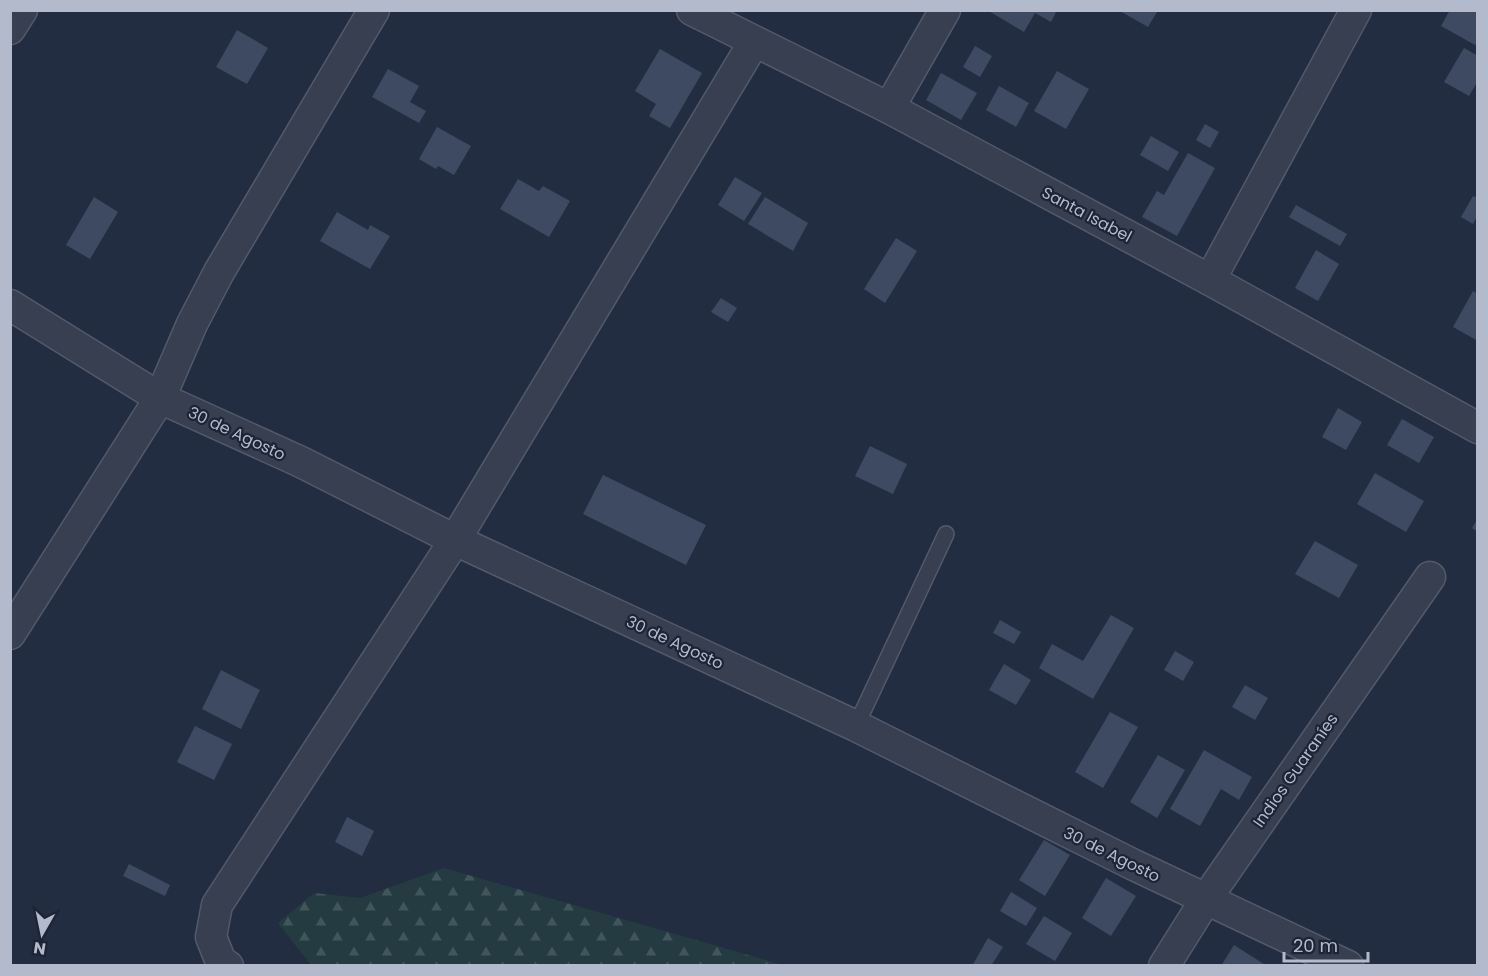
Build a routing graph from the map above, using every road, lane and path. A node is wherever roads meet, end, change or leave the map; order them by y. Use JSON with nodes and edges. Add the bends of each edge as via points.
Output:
{"nodes":[{"id":1,"x":22,"y":10,"type":"edge"},
{"id":2,"x":374,"y":10,"type":"edge"},
{"id":3,"x":692,"y":10,"type":"edge"},
{"id":4,"x":945,"y":10,"type":"edge"},
{"id":5,"x":1356,"y":10,"type":"edge"},
{"id":6,"x":10,"y":29,"type":"edge"},
{"id":7,"x":754,"y":42,"type":"junction"},
{"id":8,"x":889,"y":108,"type":"junction"},
{"id":9,"x":1210,"y":280,"type":"junction"},
{"id":10,"x":10,"y":304,"type":"edge"},
{"id":11,"x":160,"y":398,"type":"junction"},
{"id":12,"x":1478,"y":428,"type":"edge"},
{"id":13,"x":946,"y":534,"type":"dead end"},
{"id":14,"x":455,"y":540,"type":"junction"},
{"id":15,"x":1430,"y":577,"type":"dead end"},
{"id":16,"x":10,"y":634,"type":"edge"},
{"id":17,"x":856,"y":726,"type":"junction"},
{"id":18,"x":1206,"y":899,"type":"junction"},
{"id":19,"x":228,"y":966,"type":"edge"},
{"id":20,"x":1164,"y":966,"type":"edge"},
{"id":21,"x":1348,"y":966,"type":"edge"}],
"edges":[{"from":1,"to":6,"type":"street"},
{"from":2,"to":11,"type":"street","via":[[219,272]]},
{"from":3,"to":7,"type":"street","name":"Santa Isabel"},
{"from":4,"to":8,"type":"street"},
{"from":5,"to":9,"type":"street"},
{"from":7,"to":8,"type":"street","name":"Santa Isabel"},
{"from":7,"to":14,"type":"street"},
{"from":8,"to":9,"type":"street","name":"Santa Isabel"},
{"from":9,"to":12,"type":"street","name":"Santa Isabel"},
{"from":10,"to":11,"type":"street","name":"30 de Agosto"},
{"from":11,"to":14,"type":"street","name":"30 de Agosto","via":[[301,462]]},
{"from":11,"to":16,"type":"street"},
{"from":13,"to":17,"type":"lane"},
{"from":14,"to":17,"type":"street","name":"30 de Agosto"},
{"from":14,"to":19,"type":"street","via":[[217,905],[211,937],[221,962]]},
{"from":15,"to":18,"type":"street","name":"Indios Guaraníes"},
{"from":17,"to":18,"type":"street","name":"30 de Agosto"},
{"from":18,"to":20,"type":"street","name":"Indios Guaraníes"},
{"from":18,"to":21,"type":"street","name":"30 de Agosto"}]}
